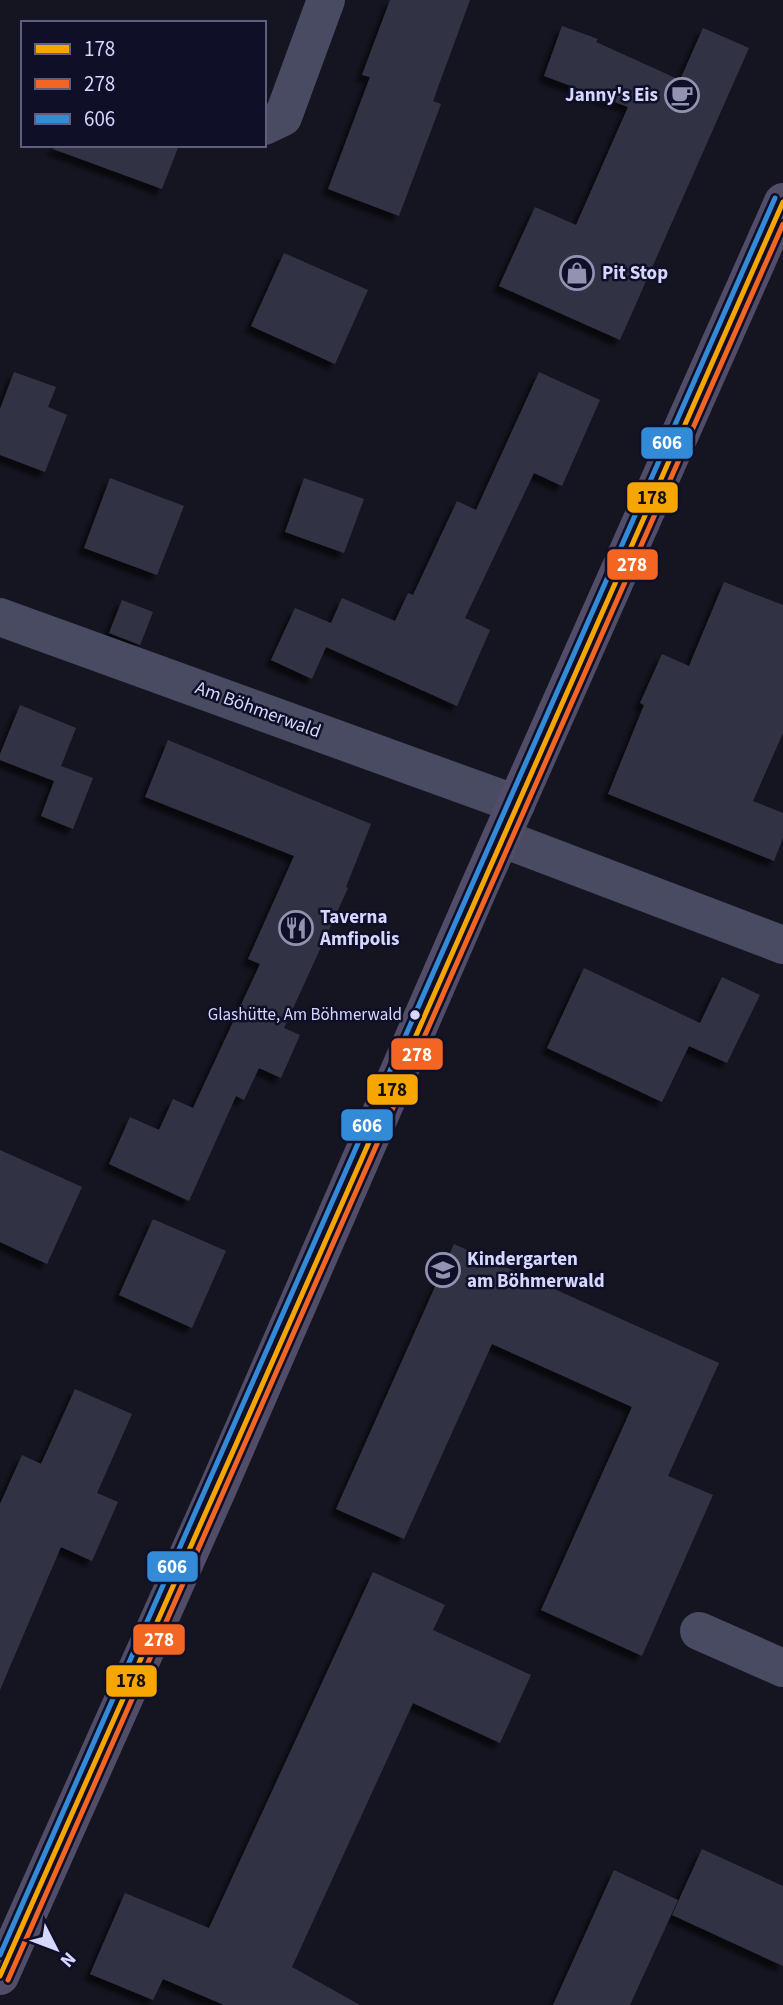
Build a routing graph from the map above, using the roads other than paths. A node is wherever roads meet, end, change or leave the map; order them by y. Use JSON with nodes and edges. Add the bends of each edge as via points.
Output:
{"nodes":[{"id":1,"x":326,"y":0,"type":"edge"},
{"id":2,"x":266,"y":126,"type":"edge"},
{"id":3,"x":783,"y":202,"type":"edge"},
{"id":4,"x":0,"y":617,"type":"edge"},
{"id":5,"x":508,"y":821,"type":"junction"},
{"id":6,"x":783,"y":945,"type":"edge"},
{"id":7,"x":699,"y":1631,"type":"dead end"},
{"id":8,"x":783,"y":1668,"type":"edge"},
{"id":9,"x":0,"y":1976,"type":"edge"}],
"edges":[{"from":1,"to":2,"type":"street","via":[[284,117]]},
{"from":3,"to":5,"type":"main road"},
{"from":4,"to":5,"type":"street","name":"Am Böhmerwald"},
{"from":5,"to":6,"type":"street","name":"Am Böhmerwald"},
{"from":5,"to":9,"type":"main road"},
{"from":7,"to":8,"type":"street"}]}
